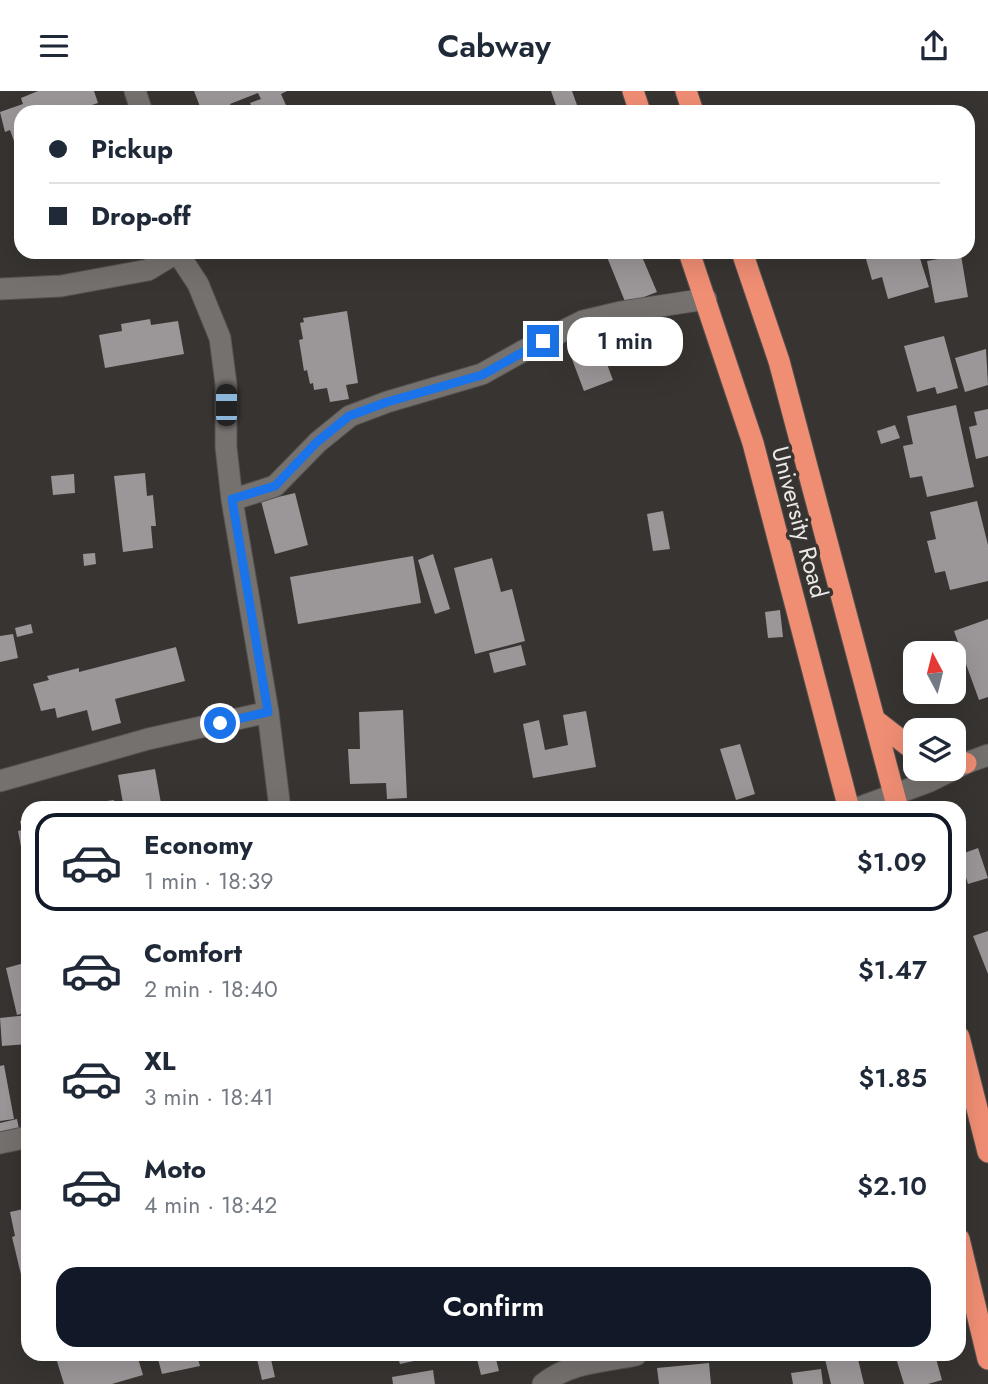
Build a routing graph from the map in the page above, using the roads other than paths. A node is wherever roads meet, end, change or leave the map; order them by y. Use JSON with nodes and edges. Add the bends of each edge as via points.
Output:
{"nodes":[{"id":1,"x":166,"y":259,"type":"edge"},
{"id":2,"x":182,"y":259,"type":"edge"},
{"id":3,"x":692,"y":259,"type":"edge"},
{"id":4,"x":744,"y":259,"type":"edge"},
{"id":5,"x":0,"y":289,"type":"edge"},
{"id":6,"x":706,"y":299,"type":"junction"},
{"id":7,"x":232,"y":499,"type":"junction"},
{"id":8,"x":268,"y":712,"type":"junction"},
{"id":9,"x":875,"y":720,"type":"junction"},
{"id":10,"x":903,"y":742,"type":"edge"},
{"id":11,"x":988,"y":755,"type":"edge"},
{"id":12,"x":966,"y":760,"type":"edge"},
{"id":13,"x":0,"y":781,"type":"edge"},
{"id":14,"x":930,"y":781,"type":"edge"},
{"id":15,"x":279,"y":801,"type":"edge"},
{"id":16,"x":847,"y":801,"type":"edge"},
{"id":17,"x":896,"y":801,"type":"edge"},
{"id":18,"x":898,"y":801,"type":"edge"},
{"id":19,"x":966,"y":1065,"type":"edge"},
{"id":20,"x":21,"y":1138,"type":"edge"},
{"id":21,"x":0,"y":1143,"type":"edge"},
{"id":22,"x":988,"y":1152,"type":"edge"},
{"id":23,"x":966,"y":1269,"type":"edge"},
{"id":24,"x":988,"y":1359,"type":"edge"},
{"id":25,"x":605,"y":1361,"type":"edge"},
{"id":26,"x":543,"y":1384,"type":"edge"}],
"edges":[{"from":1,"to":5,"type":"street","via":[[148,271],[61,286]]},
{"from":2,"to":7,"type":"street","via":[[198,284],[220,338]]},
{"from":3,"to":6,"type":"highway","name":"University Road"},
{"from":4,"to":9,"type":"highway","name":"University Road","via":[[779,361]]},
{"from":6,"to":7,"type":"street","via":[[583,321],[482,375],[349,416],[275,486]]},
{"from":6,"to":16,"type":"highway","name":"University Road","via":[[752,443]]},
{"from":7,"to":8,"type":"street"},
{"from":8,"to":13,"type":"street","via":[[148,739]]},
{"from":8,"to":15,"type":"street"},
{"from":9,"to":10,"type":"highway"},
{"from":9,"to":17,"type":"highway","name":"University Road"},
{"from":11,"to":12,"type":"street"},
{"from":14,"to":18,"type":"street"},
{"from":19,"to":22,"type":"highway"},
{"from":20,"to":21,"type":"street"},
{"from":23,"to":24,"type":"highway"},
{"from":25,"to":26,"type":"street","via":[[569,1368]]}]}
